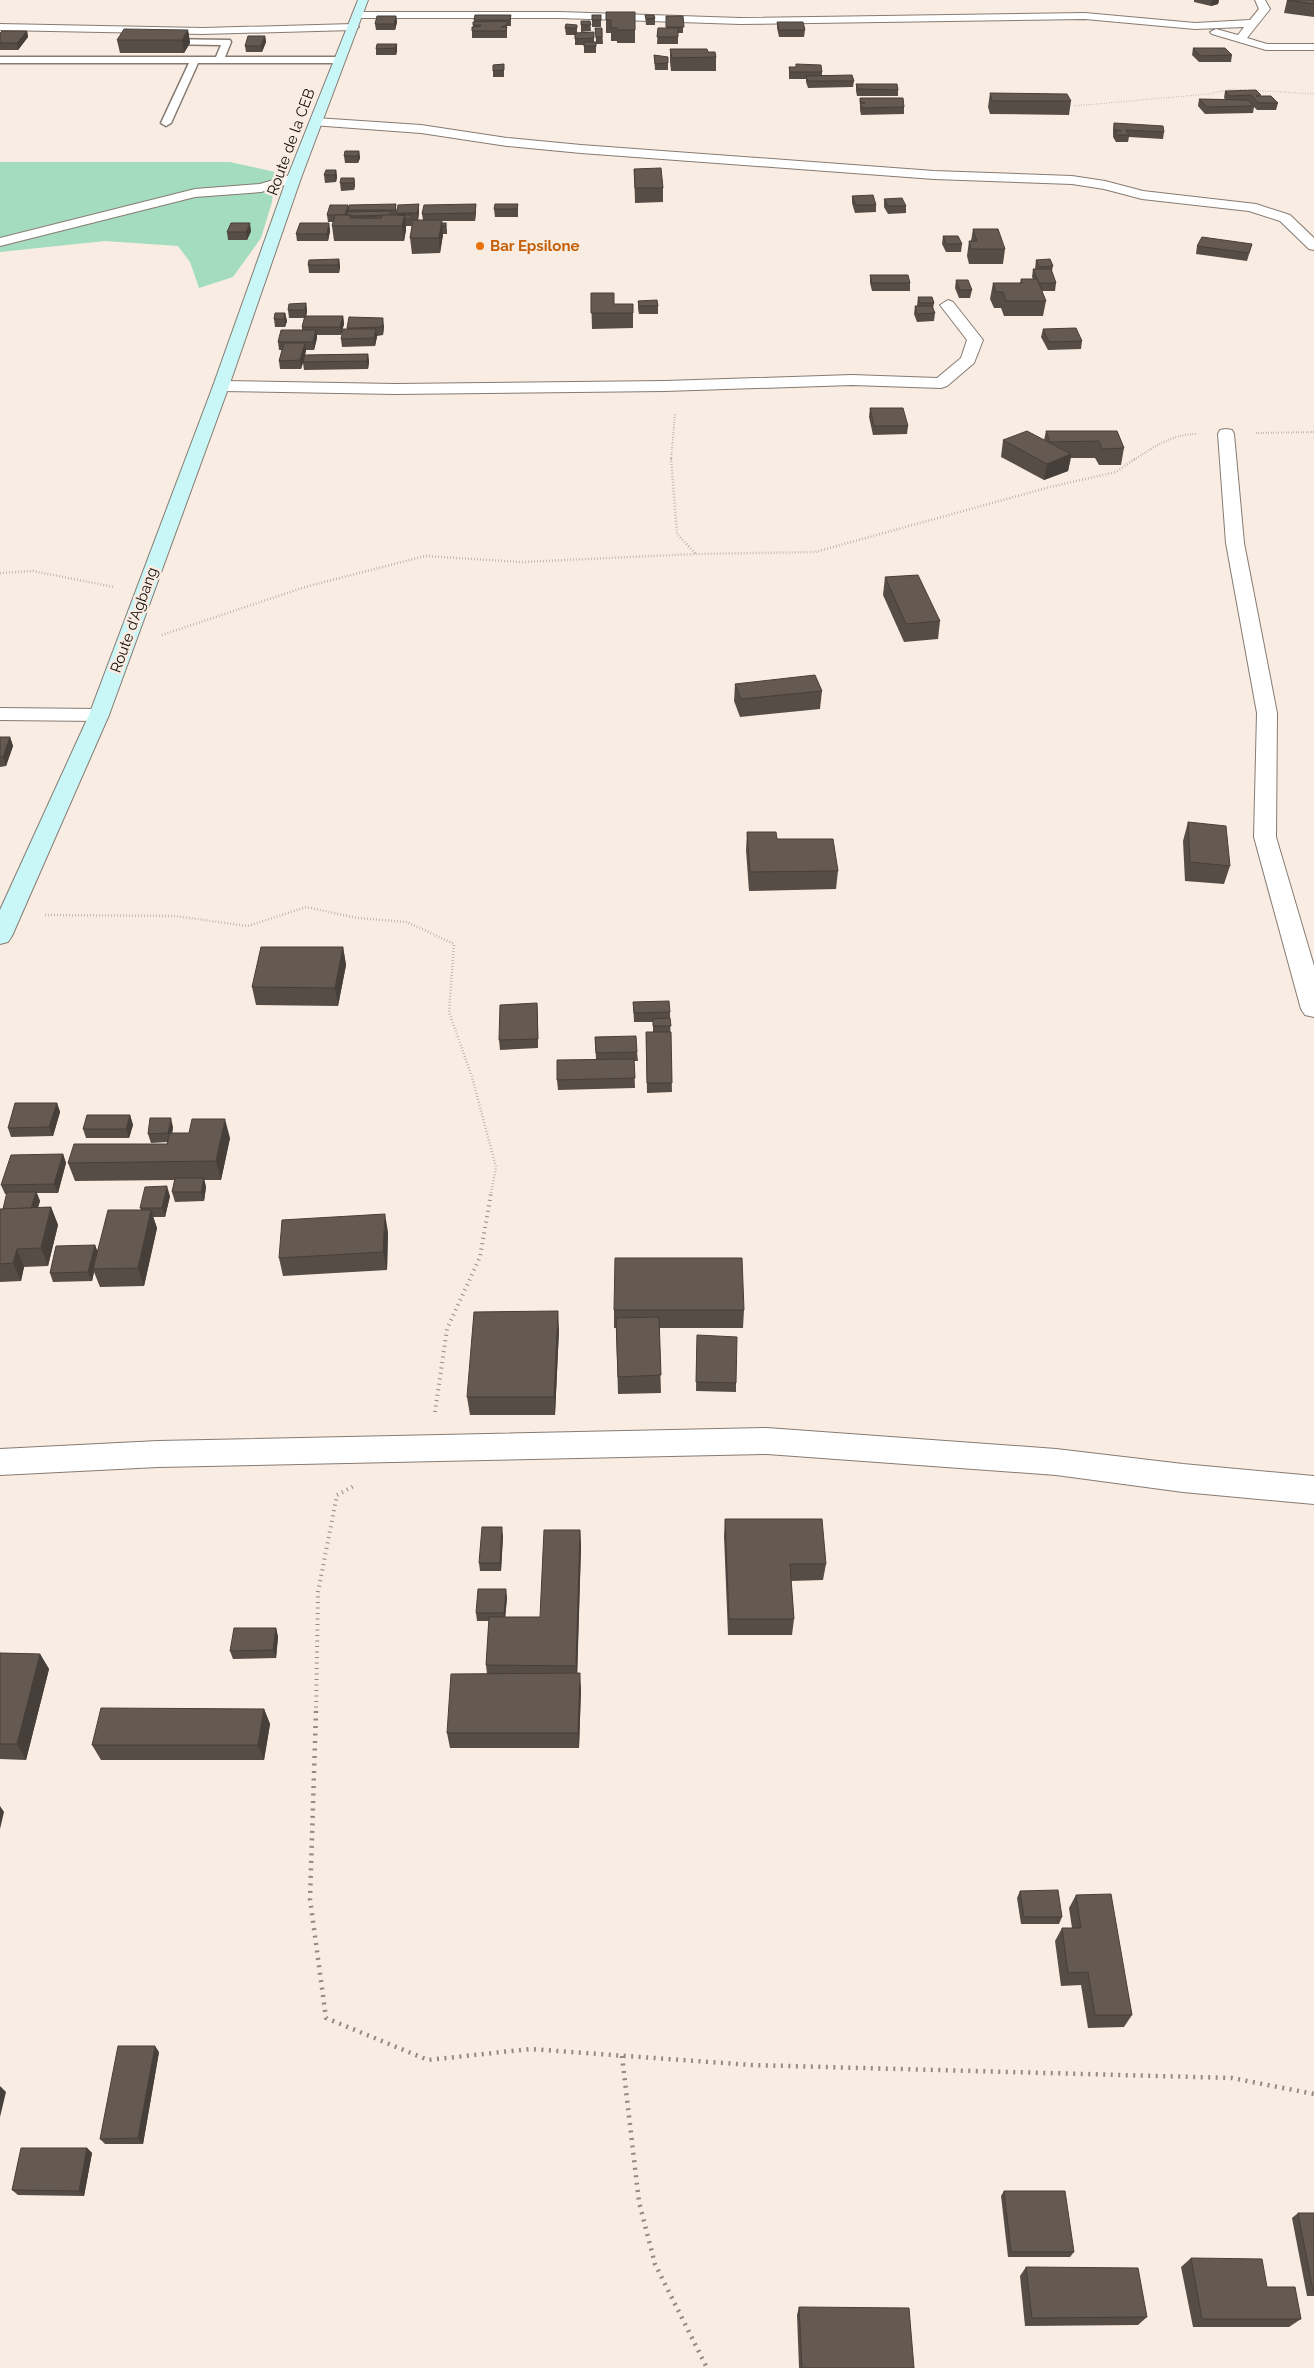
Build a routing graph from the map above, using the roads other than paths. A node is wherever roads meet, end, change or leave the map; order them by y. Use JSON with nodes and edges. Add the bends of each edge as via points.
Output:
{"nodes":[{"id":1,"x":363,"y":0,"type":"edge"},
{"id":2,"x":1260,"y":0,"type":"edge"},
{"id":3,"x":576,"y":7,"type":"dead end"},
{"id":4,"x":560,"y":14,"type":"junction"},
{"id":5,"x":355,"y":21,"type":"junction"},
{"id":6,"x":1251,"y":23,"type":"junction"},
{"id":7,"x":1195,"y":26,"type":"junction"},
{"id":8,"x":0,"y":27,"type":"edge"},
{"id":9,"x":1240,"y":39,"type":"junction"},
{"id":10,"x":149,"y":42,"type":"edge"},
{"id":11,"x":1314,"y":47,"type":"edge"},
{"id":12,"x":0,"y":60,"type":"edge"},
{"id":13,"x":195,"y":60,"type":"junction"},
{"id":14,"x":219,"y":60,"type":"junction"},
{"id":15,"x":339,"y":60,"type":"junction"},
{"id":16,"x":316,"y":122,"type":"junction"},
{"id":17,"x":166,"y":123,"type":"dead end"},
{"id":18,"x":294,"y":178,"type":"junction"},
{"id":19,"x":0,"y":242,"type":"edge"},
{"id":20,"x":1314,"y":246,"type":"edge"},
{"id":21,"x":252,"y":297,"type":"joint"},
{"id":22,"x":948,"y":305,"type":"dead end"},
{"id":23,"x":221,"y":386,"type":"junction"},
{"id":24,"x":1226,"y":434,"type":"road end"},
{"id":25,"x":0,"y":714,"type":"edge"},
{"id":26,"x":99,"y":715,"type":"junction"},
{"id":27,"x":0,"y":936,"type":"edge"},
{"id":28,"x":1314,"y":1009,"type":"edge"},
{"id":29,"x":0,"y":1462,"type":"edge"},
{"id":30,"x":1314,"y":1490,"type":"edge"}],
"edges":[{"from":1,"to":5,"type":"main road","name":"Route de la CEB"},
{"from":2,"to":6,"type":"street","via":[[1265,9]]},
{"from":3,"to":4,"type":"street"},
{"from":4,"to":5,"type":"street"},
{"from":4,"to":7,"type":"street","via":[[740,21],[1085,16]]},
{"from":5,"to":8,"type":"street","via":[[194,31]]},
{"from":5,"to":15,"type":"main road","name":"Route de la CEB"},
{"from":6,"to":7,"type":"street"},
{"from":6,"to":9,"type":"street"},
{"from":7,"to":9,"type":"street"},
{"from":9,"to":11,"type":"street","via":[[1266,47]]},
{"from":10,"to":14,"type":"lane","via":[[227,42]]},
{"from":12,"to":13,"type":"lane"},
{"from":13,"to":14,"type":"lane"},
{"from":13,"to":17,"type":"lane"},
{"from":14,"to":15,"type":"lane"},
{"from":15,"to":16,"type":"main road","name":"Route de la CEB"},
{"from":16,"to":18,"type":"main road","name":"Route de la CEB"},
{"from":16,"to":20,"type":"street","via":[[428,129],[507,142],[581,149],[934,175],[1072,180],[1142,195],[1251,207],[1285,218]]},
{"from":18,"to":19,"type":"street","via":[[261,188],[195,194]]},
{"from":18,"to":21,"type":"main road","name":"Route de la CEB"},
{"from":21,"to":23,"type":"main road","name":"Route d'Agbang"},
{"from":22,"to":23,"type":"street","via":[[975,340],[968,360],[941,383],[852,380],[395,389]]},
{"from":23,"to":26,"type":"main road","name":"Route d'Agbang"},
{"from":24,"to":28,"type":"street","via":[[1235,543],[1267,713],[1265,837]]},
{"from":25,"to":26,"type":"street"},
{"from":26,"to":27,"type":"main road","name":"Route d'Agbang"},
{"from":29,"to":30,"type":"street","via":[[158,1454],[767,1441],[1056,1462]]}]}
